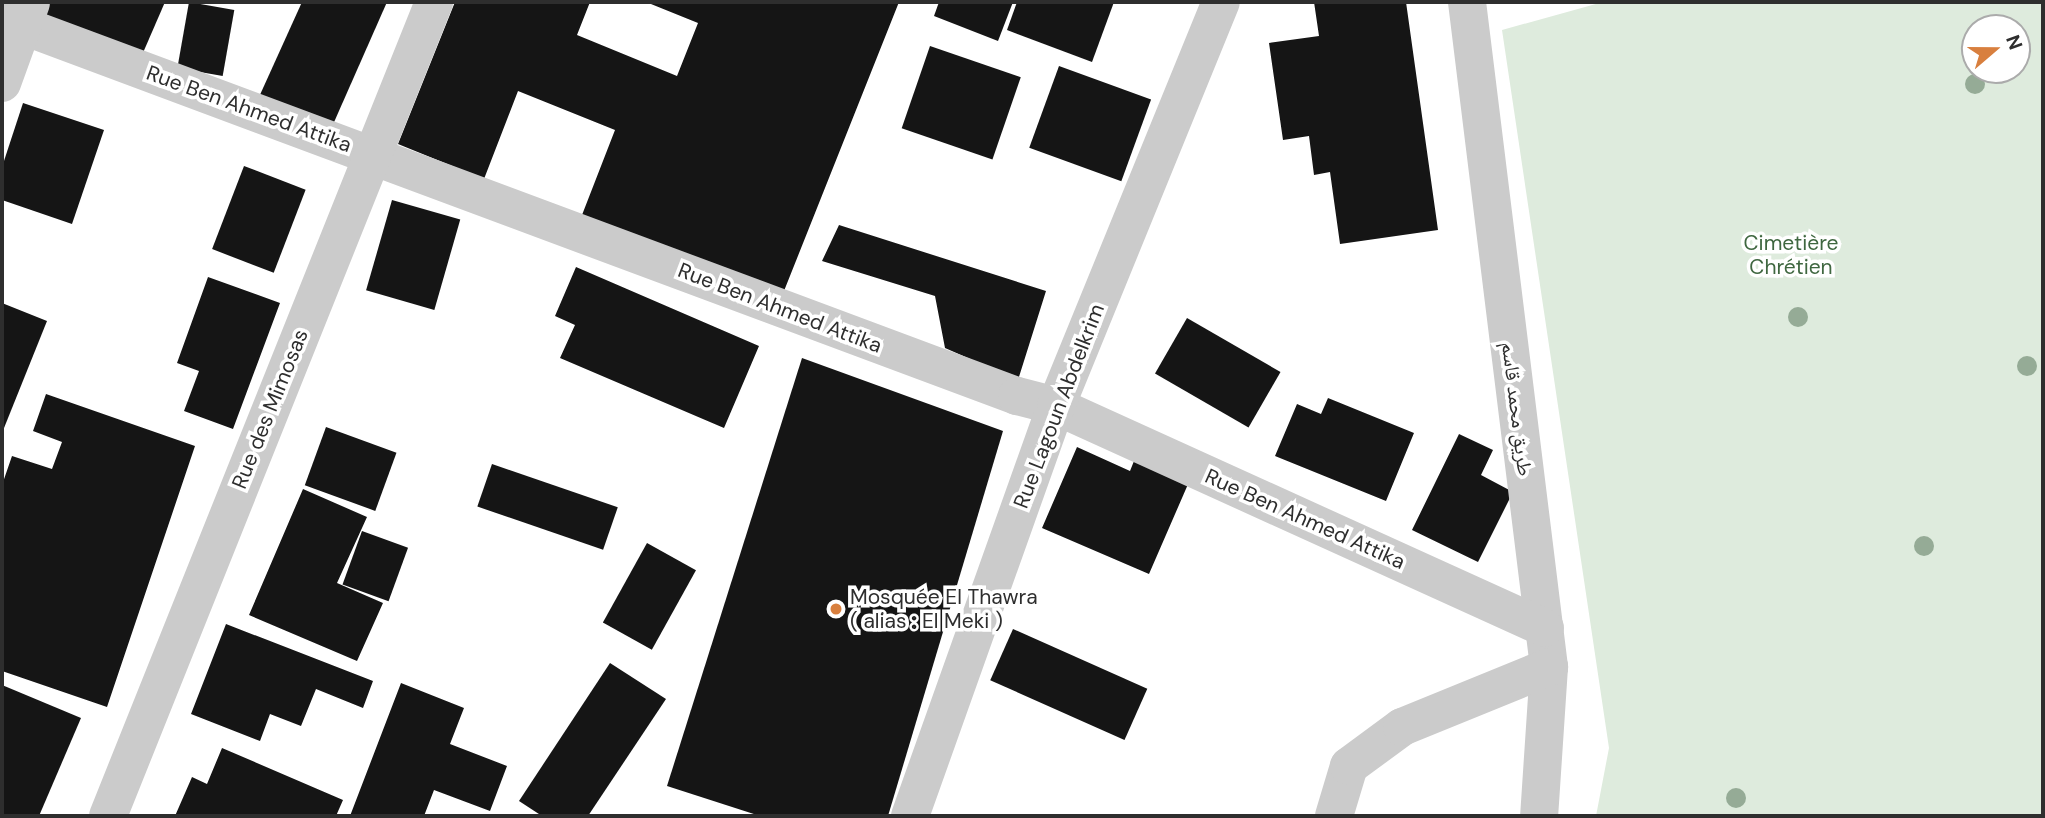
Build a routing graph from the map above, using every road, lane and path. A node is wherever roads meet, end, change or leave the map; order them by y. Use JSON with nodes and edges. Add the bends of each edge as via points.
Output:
{"nodes":[{"id":1,"x":434,"y":2,"type":"edge"},
{"id":2,"x":1221,"y":2,"type":"edge"},
{"id":3,"x":1467,"y":2,"type":"edge"},
{"id":4,"x":18,"y":15,"type":"edge"},
{"id":5,"x":2,"y":83,"type":"edge"},
{"id":6,"x":372,"y":154,"type":"junction"},
{"id":7,"x":1056,"y":406,"type":"junction"},
{"id":8,"x":1545,"y":628,"type":"junction"},
{"id":9,"x":1549,"y":667,"type":"junction"},
{"id":10,"x":108,"y":816,"type":"edge"},
{"id":11,"x":910,"y":816,"type":"edge"},
{"id":12,"x":1334,"y":816,"type":"edge"},
{"id":13,"x":1539,"y":816,"type":"edge"}],
"edges":[{"from":1,"to":6,"type":"street","name":"Rue des Mimosas"},
{"from":2,"to":7,"type":"street","name":"Rue Lagoun Abdelkrim"},
{"from":3,"to":8,"type":"street","name":"طريق محمد قاسم"},
{"from":4,"to":5,"type":"street"},
{"from":4,"to":6,"type":"street","name":"Rue Ben Ahmed Attika"},
{"from":6,"to":7,"type":"street","name":"Rue Ben Ahmed Attika","via":[[954,373]]},
{"from":6,"to":10,"type":"street","name":"Rue des Mimosas"},
{"from":7,"to":8,"type":"street","name":"Rue Ben Ahmed Attika"},
{"from":7,"to":11,"type":"street","name":"Rue Lagoun Abdelkrim"},
{"from":8,"to":9,"type":"street","name":"طريق محمد قاسم"},
{"from":9,"to":12,"type":"street","via":[[1402,727],[1349,766]]},
{"from":9,"to":13,"type":"street","name":"طريق محمد قاسم"}]}
